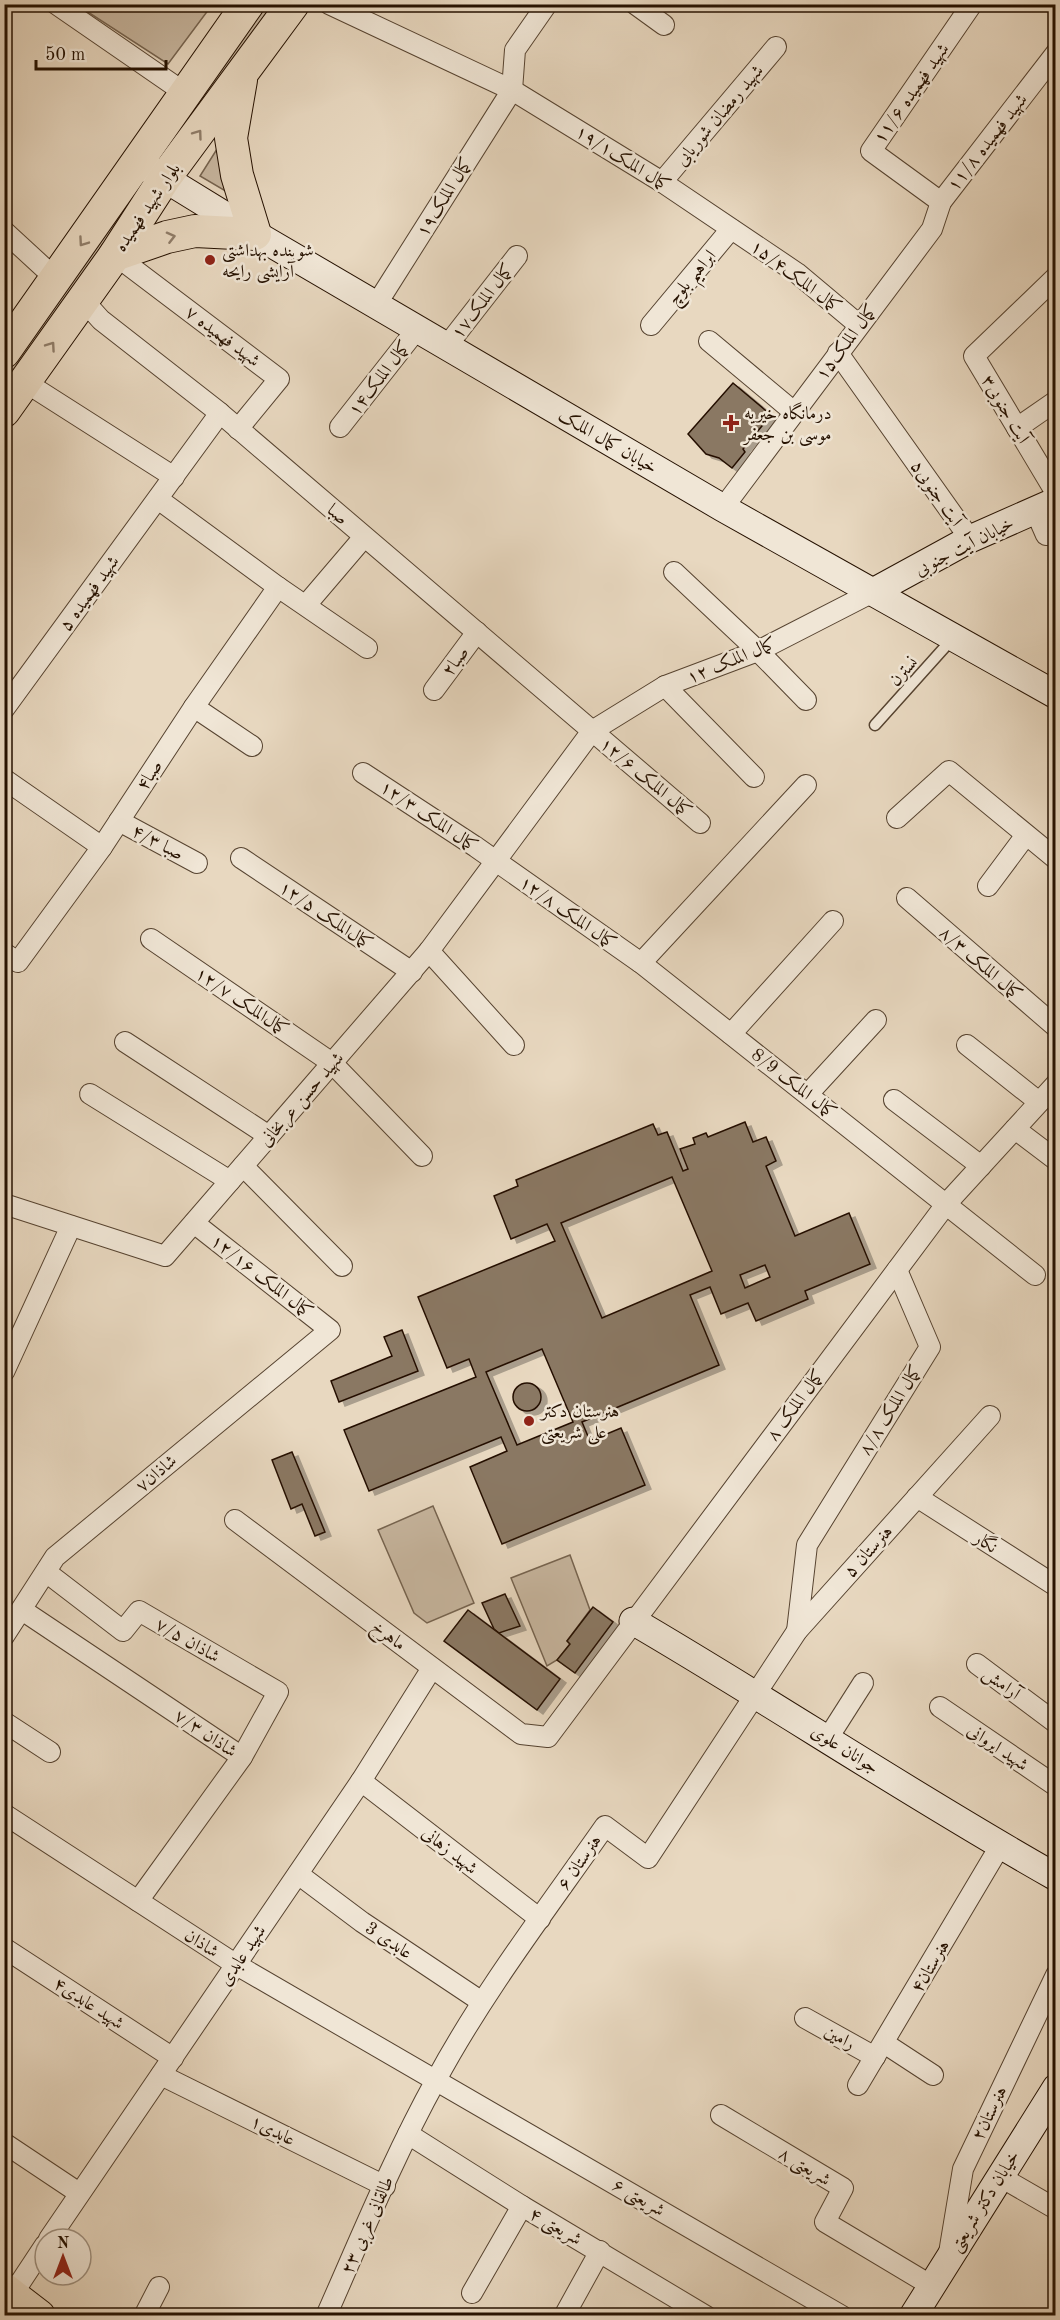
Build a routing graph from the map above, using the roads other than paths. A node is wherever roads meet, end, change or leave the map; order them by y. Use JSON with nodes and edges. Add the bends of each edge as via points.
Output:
{"nodes":[{"id":1,"x":56,"y":4,"type":"edge"},
{"id":2,"x":248,"y":4,"type":"edge"},
{"id":3,"x":292,"y":4,"type":"edge"},
{"id":4,"x":329,"y":4,"type":"edge"},
{"id":5,"x":547,"y":4,"type":"edge"},
{"id":6,"x":635,"y":4,"type":"edge"},
{"id":7,"x":972,"y":4,"type":"edge"},
{"id":8,"x":664,"y":25,"type":"dead end"},
{"id":9,"x":777,"y":47,"type":"dead end"},
{"id":10,"x":1056,"y":53,"type":"edge"},
{"id":11,"x":242,"y":74,"type":"junction"},
{"id":12,"x":512,"y":90,"type":"junction"},
{"id":13,"x":185,"y":93,"type":"junction"},
{"id":14,"x":139,"y":162,"type":"junction"},
{"id":15,"x":164,"y":179,"type":"junction"},
{"id":16,"x":662,"y":182,"type":"junction"},
{"id":17,"x":111,"y":202,"type":"junction"},
{"id":18,"x":941,"y":202,"type":"junction"},
{"id":19,"x":732,"y":229,"type":"junction"},
{"id":20,"x":4,"y":231,"type":"edge"},
{"id":21,"x":255,"y":234,"type":"junction"},
{"id":22,"x":115,"y":255,"type":"junction"},
{"id":23,"x":517,"y":256,"type":"dead end"},
{"id":24,"x":1056,"y":277,"type":"edge"},
{"id":25,"x":56,"y":279,"type":"junction"},
{"id":26,"x":83,"y":300,"type":"junction"},
{"id":27,"x":376,"y":305,"type":"junction"},
{"id":28,"x":651,"y":325,"type":"dead end"},
{"id":29,"x":859,"y":325,"type":"junction"},
{"id":30,"x":417,"y":329,"type":"junction"},
{"id":31,"x":709,"y":341,"type":"dead end"},
{"id":32,"x":446,"y":346,"type":"junction"},
{"id":33,"x":4,"y":352,"type":"edge"},
{"id":34,"x":838,"y":353,"type":"junction"},
{"id":35,"x":25,"y":382,"type":"junction"},
{"id":36,"x":1056,"y":401,"type":"edge"},
{"id":37,"x":4,"y":411,"type":"edge"},
{"id":38,"x":794,"y":412,"type":"junction"},
{"id":39,"x":220,"y":413,"type":"junction"},
{"id":40,"x":340,"y":427,"type":"dead end"},
{"id":41,"x":1017,"y":428,"type":"junction"},
{"id":42,"x":238,"y":429,"type":"junction"},
{"id":43,"x":174,"y":477,"type":"junction"},
{"id":44,"x":1056,"y":493,"type":"edge"},
{"id":45,"x":158,"y":499,"type":"junction"},
{"id":46,"x":723,"y":508,"type":"junction"},
{"id":47,"x":1046,"y":516,"type":"edge"},
{"id":48,"x":364,"y":537,"type":"junction"},
{"id":49,"x":970,"y":539,"type":"junction"},
{"id":50,"x":674,"y":572,"type":"dead end"},
{"id":51,"x":278,"y":587,"type":"junction"},
{"id":52,"x":873,"y":592,"type":"junction"},
{"id":53,"x":306,"y":605,"type":"junction"},
{"id":54,"x":477,"y":633,"type":"junction"},
{"id":55,"x":954,"y":638,"type":"junction"},
{"id":56,"x":367,"y":648,"type":"dead end"},
{"id":57,"x":758,"y":651,"type":"junction"},
{"id":58,"x":665,"y":686,"type":"junction"},
{"id":59,"x":434,"y":690,"type":"dead end"},
{"id":60,"x":1056,"y":695,"type":"edge"},
{"id":61,"x":806,"y":700,"type":"dead end"},
{"id":62,"x":194,"y":706,"type":"junction"},
{"id":63,"x":4,"y":709,"type":"edge"},
{"id":64,"x":875,"y":725,"type":"dead end"},
{"id":65,"x":592,"y":731,"type":"junction"},
{"id":66,"x":252,"y":746,"type":"dead end"},
{"id":67,"x":363,"y":773,"type":"dead end"},
{"id":68,"x":753,"y":777,"type":"dead end"},
{"id":69,"x":4,"y":779,"type":"edge"},
{"id":70,"x":806,"y":785,"type":"dead end"},
{"id":71,"x":897,"y":818,"type":"dead end"},
{"id":72,"x":119,"y":821,"type":"junction"},
{"id":73,"x":700,"y":823,"type":"dead end"},
{"id":74,"x":1026,"y":835,"type":"junction"},
{"id":75,"x":102,"y":847,"type":"junction"},
{"id":76,"x":241,"y":858,"type":"dead end"},
{"id":77,"x":1056,"y":859,"type":"edge"},
{"id":78,"x":494,"y":860,"type":"junction"},
{"id":79,"x":197,"y":863,"type":"dead end"},
{"id":80,"x":988,"y":886,"type":"dead end"},
{"id":81,"x":906,"y":898,"type":"dead end"},
{"id":82,"x":833,"y":921,"type":"dead end"},
{"id":83,"x":151,"y":939,"type":"dead end"},
{"id":84,"x":429,"y":951,"type":"junction"},
{"id":85,"x":11,"y":958,"type":"edge"},
{"id":86,"x":641,"y":963,"type":"junction"},
{"id":87,"x":412,"y":972,"type":"junction"},
{"id":88,"x":876,"y":1020,"type":"dead end"},
{"id":89,"x":1056,"y":1027,"type":"edge"},
{"id":90,"x":732,"y":1034,"type":"junction"},
{"id":91,"x":125,"y":1042,"type":"dead end"},
{"id":92,"x":514,"y":1045,"type":"dead end"},
{"id":93,"x":967,"y":1045,"type":"dead end"},
{"id":94,"x":332,"y":1063,"type":"junction"},
{"id":95,"x":1055,"y":1084,"type":"edge"},
{"id":96,"x":90,"y":1094,"type":"dead end"},
{"id":97,"x":808,"y":1094,"type":"junction"},
{"id":98,"x":894,"y":1100,"type":"dead end"},
{"id":99,"x":1039,"y":1102,"type":"junction"},
{"id":100,"x":1015,"y":1129,"type":"junction"},
{"id":101,"x":269,"y":1136,"type":"junction"},
{"id":102,"x":422,"y":1156,"type":"dead end"},
{"id":103,"x":1056,"y":1160,"type":"edge"},
{"id":104,"x":981,"y":1166,"type":"junction"},
{"id":105,"x":237,"y":1173,"type":"junction"},
{"id":106,"x":947,"y":1203,"type":"junction"},
{"id":107,"x":4,"y":1204,"type":"edge"},
{"id":108,"x":194,"y":1223,"type":"junction"},
{"id":109,"x":71,"y":1226,"type":"junction"},
{"id":110,"x":342,"y":1266,"type":"dead end"},
{"id":111,"x":897,"y":1270,"type":"junction"},
{"id":112,"x":1035,"y":1275,"type":"dead end"},
{"id":113,"x":330,"y":1330,"type":"joint"},
{"id":114,"x":4,"y":1372,"type":"edge"},
{"id":115,"x":990,"y":1416,"type":"dead end"},
{"id":116,"x":917,"y":1497,"type":"junction"},
{"id":117,"x":235,"y":1520,"type":"dead end"},
{"id":118,"x":46,"y":1572,"type":"junction"},
{"id":119,"x":1056,"y":1586,"type":"edge"},
{"id":120,"x":21,"y":1610,"type":"junction"},
{"id":121,"x":633,"y":1621,"type":"junction"},
{"id":122,"x":797,"y":1631,"type":"junction"},
{"id":123,"x":4,"y":1636,"type":"edge"},
{"id":124,"x":977,"y":1664,"type":"dead end"},
{"id":125,"x":432,"y":1668,"type":"junction"},
{"id":126,"x":863,"y":1683,"type":"dead end"},
{"id":127,"x":755,"y":1693,"type":"junction"},
{"id":128,"x":940,"y":1707,"type":"dead end"},
{"id":129,"x":4,"y":1722,"type":"edge"},
{"id":130,"x":1056,"y":1723,"type":"edge"},
{"id":131,"x":548,"y":1737,"type":"joint"},
{"id":132,"x":828,"y":1738,"type":"junction"},
{"id":133,"x":50,"y":1752,"type":"dead end"},
{"id":134,"x":243,"y":1757,"type":"junction"},
{"id":135,"x":361,"y":1781,"type":"junction"},
{"id":136,"x":1056,"y":1786,"type":"edge"},
{"id":137,"x":4,"y":1814,"type":"edge"},
{"id":138,"x":1000,"y":1846,"type":"junction"},
{"id":139,"x":298,"y":1874,"type":"junction"},
{"id":140,"x":1056,"y":1877,"type":"edge"},
{"id":141,"x":138,"y":1901,"type":"junction"},
{"id":142,"x":540,"y":1919,"type":"junction"},
{"id":143,"x":4,"y":1948,"type":"edge"},
{"id":144,"x":236,"y":1964,"type":"junction"},
{"id":145,"x":1056,"y":1975,"type":"edge"},
{"id":146,"x":482,"y":2002,"type":"junction"},
{"id":147,"x":805,"y":2018,"type":"dead end"},
{"id":148,"x":880,"y":2050,"type":"junction"},
{"id":149,"x":173,"y":2058,"type":"junction"},
{"id":150,"x":161,"y":2075,"type":"junction"},
{"id":151,"x":933,"y":2075,"type":"dead end"},
{"id":152,"x":436,"y":2079,"type":"junction"},
{"id":153,"x":858,"y":2085,"type":"dead end"},
{"id":154,"x":1056,"y":2088,"type":"edge"},
{"id":155,"x":721,"y":2115,"type":"dead end"},
{"id":156,"x":408,"y":2134,"type":"junction"},
{"id":157,"x":4,"y":2143,"type":"edge"},
{"id":158,"x":999,"y":2175,"type":"junction"},
{"id":159,"x":385,"y":2186,"type":"junction"},
{"id":160,"x":79,"y":2193,"type":"junction"},
{"id":161,"x":522,"y":2206,"type":"junction"},
{"id":162,"x":1056,"y":2209,"type":"edge"},
{"id":163,"x":57,"y":2227,"type":"edge"},
{"id":164,"x":600,"y":2251,"type":"junction"},
{"id":165,"x":948,"y":2259,"type":"junction"},
{"id":166,"x":33,"y":2260,"type":"edge"},
{"id":167,"x":932,"y":2286,"type":"junction"},
{"id":168,"x":159,"y":2287,"type":"dead end"},
{"id":169,"x":8,"y":2292,"type":"edge"},
{"id":170,"x":472,"y":2294,"type":"dead end"},
{"id":171,"x":683,"y":2310,"type":"edge"},
{"id":172,"x":39,"y":2316,"type":"edge"},
{"id":173,"x":144,"y":2316,"type":"edge"},
{"id":174,"x":326,"y":2316,"type":"edge"},
{"id":175,"x":564,"y":2316,"type":"edge"},
{"id":176,"x":706,"y":2316,"type":"edge"},
{"id":177,"x":842,"y":2316,"type":"edge"},
{"id":178,"x":913,"y":2316,"type":"edge"}],
"edges":[{"from":1,"to":13,"type":"street"},
{"from":2,"to":13,"type":"main road","name":"بلوار شهید فهمیده"},
{"from":3,"to":11,"type":"main road","name":"بلوار شهید فهمیده"},
{"from":4,"to":12,"type":"street","name":"کمال الملک۱۹/۱"},
{"from":5,"to":12,"type":"street","via":[[515,51]]},
{"from":6,"to":8,"type":"street"},
{"from":7,"to":18,"type":"street","name":"شهید فهمیده ۱۱/۶","via":[[871,151]]},
{"from":9,"to":16,"type":"street","name":"شهید رمضان شوریابی"},
{"from":10,"to":18,"type":"street","name":"شهید فهمیده ۱۱/۸"},
{"from":15,"to":11,"type":"main road","name":"بلوار شهید فهمیده","one_way":true},
{"from":11,"to":21,"type":"main road","via":[[231,138],[237,175]]},
{"from":12,"to":16,"type":"street","name":"کمال الملک۱۹/۱"},
{"from":12,"to":27,"type":"street","name":"کمال الملک۱۹"},
{"from":13,"to":14,"type":"main road","name":"بلوار شهید فهمیده"},
{"from":13,"to":17,"type":"main road","via":[[160,109],[111,181]]},
{"from":14,"to":15,"type":"main road","name":"خیابان کمال الملک"},
{"from":14,"to":17,"type":"main road","name":"بلوار شهید فهمیده"},
{"from":15,"to":21,"type":"main road","name":"خیابان کمال الملک"},
{"from":15,"to":22,"type":"main road","name":"بلوار شهید فهمیده"},
{"from":16,"to":19,"type":"street","name":"کمال الملک۱۹/۱"},
{"from":17,"to":25,"type":"main road","name":"بلوار شهید فهمیده","one_way":true},
{"from":18,"to":29,"type":"street","name":"کمال الملک۱۵","via":[[932,229]]},
{"from":19,"to":28,"type":"street","name":"ابراهیم بلوچ"},
{"from":19,"to":29,"type":"street","name":"کمال الملک۱۵/۴","via":[[797,273]]},
{"from":20,"to":25,"type":"street"},
{"from":22,"to":21,"type":"main road","one_way":true,"via":[[195,231]]},
{"from":21,"to":27,"type":"main road","name":"خیابان کمال الملک"},
{"from":22,"to":26,"type":"main road","name":"بلوار شهید فهمیده"},
{"from":22,"to":42,"type":"street","name":"شهید فهمیده ۷","via":[[279,379]]},
{"from":23,"to":32,"type":"street","name":"کمال الملک۱۷"},
{"from":24,"to":41,"type":"street","name":"آیت جنوبی۳","via":[[974,356]]},
{"from":25,"to":33,"type":"main road","name":"بلوار شهید فهمیده"},
{"from":35,"to":26,"type":"main road","name":"بلوار شهید فهمیده","one_way":true},
{"from":26,"to":39,"type":"street","name":"صبا","via":[[101,320]]},
{"from":27,"to":30,"type":"main road","name":"خیابان کمال الملک"},
{"from":29,"to":34,"type":"street","name":"کمال الملک۱۵"},
{"from":30,"to":32,"type":"main road","name":"خیابان کمال الملک"},
{"from":30,"to":40,"type":"street","name":"کمال الملک۱۴"},
{"from":31,"to":38,"type":"street"},
{"from":32,"to":46,"type":"main road","name":"خیابان کمال الملک"},
{"from":34,"to":38,"type":"street","name":"کمال الملک۱۵"},
{"from":34,"to":49,"type":"street","name":"آیت جنوبی۵"},
{"from":35,"to":37,"type":"main road","name":"بلوار شهید فهمیده"},
{"from":35,"to":43,"type":"street"},
{"from":36,"to":41,"type":"street"},
{"from":38,"to":46,"type":"street","name":"کمال الملک۱۵"},
{"from":39,"to":42,"type":"street","name":"صبا"},
{"from":39,"to":43,"type":"street","name":"شهید فهمیده ۵"},
{"from":41,"to":44,"type":"street","name":"آیت جنوبی۳"},
{"from":42,"to":48,"type":"street","name":"صبا"},
{"from":43,"to":45,"type":"street","name":"شهید فهمیده ۵"},
{"from":45,"to":51,"type":"street"},
{"from":45,"to":63,"type":"street","name":"شهید فهمیده ۵"},
{"from":46,"to":52,"type":"main road","name":"خیابان کمال الملک"},
{"from":47,"to":49,"type":"main road","name":"خیابان آیت جنوبی"},
{"from":48,"to":53,"type":"street"},
{"from":48,"to":54,"type":"street","name":"صبا"},
{"from":49,"to":52,"type":"main road","name":"خیابان آیت جنوبی"},
{"from":50,"to":57,"type":"street"},
{"from":51,"to":53,"type":"street"},
{"from":51,"to":62,"type":"street","name":"صبا۴"},
{"from":52,"to":55,"type":"main road","name":"خیابان کمال الملک"},
{"from":52,"to":57,"type":"street","name":"کمال الملک ۱۲"},
{"from":53,"to":56,"type":"street"},
{"from":54,"to":59,"type":"street","name":"صبا۲"},
{"from":54,"to":65,"type":"street","name":"صبا"},
{"from":55,"to":60,"type":"main road","name":"خیابان کمال الملک"},
{"from":55,"to":64,"type":"lane","name":"نسترن"},
{"from":57,"to":58,"type":"street","name":"کمال الملک ۱۲"},
{"from":57,"to":61,"type":"street"},
{"from":58,"to":65,"type":"street","name":"کمال الملک ۱۲"},
{"from":58,"to":68,"type":"street"},
{"from":62,"to":66,"type":"street"},
{"from":62,"to":72,"type":"street","name":"صبا۴"},
{"from":65,"to":73,"type":"street","name":"کمال الملک ۱۲/۶"},
{"from":65,"to":78,"type":"street","name":"شهید حسن عربخانی"},
{"from":67,"to":78,"type":"street","name":"کمال الملک ۱۲/۳"},
{"from":69,"to":75,"type":"street"},
{"from":70,"to":86,"type":"street"},
{"from":71,"to":74,"type":"street","via":[[949,771]]},
{"from":72,"to":75,"type":"street","name":"صبا۴"},
{"from":72,"to":79,"type":"street","name":"صبا ۴/۳"},
{"from":74,"to":77,"type":"street"},
{"from":74,"to":80,"type":"street"},
{"from":75,"to":85,"type":"street","name":"صبا۴"},
{"from":76,"to":87,"type":"street","name":"کمال‌الملک ۱۲/۵"},
{"from":78,"to":84,"type":"street","name":"شهید حسن عربخانی"},
{"from":78,"to":86,"type":"street","name":"کمال الملک ۱۲/۸"},
{"from":81,"to":89,"type":"street","name":"کمال الملک ۸/۳"},
{"from":82,"to":90,"type":"street"},
{"from":83,"to":94,"type":"street","name":"کمال‌الملک ۱۲/۷"},
{"from":84,"to":87,"type":"street","name":"شهید حسن عربخانی"},
{"from":84,"to":92,"type":"street"},
{"from":86,"to":90,"type":"street","name":"کمال الملک 8/9"},
{"from":87,"to":94,"type":"street","name":"شهید حسن عربخانی"},
{"from":88,"to":97,"type":"street"},
{"from":90,"to":97,"type":"street","name":"کمال الملک 8/9"},
{"from":91,"to":101,"type":"street"},
{"from":93,"to":99,"type":"street"},
{"from":94,"to":101,"type":"street","name":"شهید حسن عربخانی"},
{"from":94,"to":102,"type":"street","name":"کمال‌الملک ۱۲/۷"},
{"from":95,"to":99,"type":"street","name":"کمال الملک ۸"},
{"from":96,"to":105,"type":"street"},
{"from":97,"to":106,"type":"street","name":"کمال الملک 8/9"},
{"from":98,"to":104,"type":"street"},
{"from":99,"to":100,"type":"street","name":"کمال الملک ۸"},
{"from":100,"to":103,"type":"street"},
{"from":100,"to":104,"type":"street","name":"کمال الملک ۸"},
{"from":101,"to":105,"type":"street","name":"شهید حسن عربخانی"},
{"from":104,"to":106,"type":"street","name":"کمال الملک ۸"},
{"from":105,"to":108,"type":"street","name":"شهید حسن عربخانی"},
{"from":105,"to":110,"type":"street"},
{"from":106,"to":111,"type":"street","name":"کمال الملک ۸"},
{"from":106,"to":112,"type":"street","name":"کمال الملک 8/9"},
{"from":107,"to":109,"type":"street"},
{"from":108,"to":109,"type":"street","name":"شهید حسن عربخانی","via":[[165,1256]]},
{"from":108,"to":113,"type":"street","name":"کمال الملک ۱۲/۱۶"},
{"from":109,"to":114,"type":"street"},
{"from":111,"to":121,"type":"street","name":"کمال الملک ۸"},
{"from":111,"to":122,"type":"street","name":"کمال الملک ۸/۸","via":[[930,1347],[807,1545]]},
{"from":113,"to":118,"type":"street","name":"شاذان۷","via":[[55,1557]]},
{"from":115,"to":116,"type":"street","name":"هنرستان ۵"},
{"from":116,"to":119,"type":"street","name":"نگار"},
{"from":116,"to":122,"type":"street","name":"هنرستان ۵"},
{"from":117,"to":125,"type":"street","name":"ماهرخ"},
{"from":118,"to":120,"type":"street","name":"شاذان۷"},
{"from":118,"to":134,"type":"street","name":"شاذان ۷/۵","via":[[123,1630],[139,1611],[278,1692]]},
{"from":120,"to":123,"type":"street","name":"شاذان۷"},
{"from":120,"to":134,"type":"street","name":"شاذان ۷/۳"},
{"from":121,"to":127,"type":"main road","name":"جوانان علوی"},
{"from":121,"to":131,"type":"street","name":"کمال الملک ۸"},
{"from":122,"to":127,"type":"street","name":"هنرستان ۵"},
{"from":124,"to":130,"type":"street","name":"آرامش"},
{"from":125,"to":131,"type":"street","name":"ماهرخ","via":[[521,1734]]},
{"from":125,"to":135,"type":"street","name":"شهید عابدی"},
{"from":126,"to":132,"type":"street"},
{"from":127,"to":132,"type":"main road","name":"جوانان علوی"},
{"from":127,"to":142,"type":"street","name":"هنرستان ۶","via":[[648,1858],[605,1826]]},
{"from":128,"to":136,"type":"street","name":"شهید ایروانی"},
{"from":129,"to":133,"type":"street"},
{"from":132,"to":138,"type":"main road","name":"جوانان علوی"},
{"from":134,"to":141,"type":"street","name":"شاذان ۷/۳"},
{"from":135,"to":139,"type":"street","name":"شهید عابدی"},
{"from":135,"to":142,"type":"street","name":"شهید زهانی"},
{"from":137,"to":141,"type":"street","name":"شاذان"},
{"from":138,"to":140,"type":"main road","name":"جوانان علوی"},
{"from":138,"to":148,"type":"street","name":"هنرستان۴"},
{"from":139,"to":144,"type":"street","name":"شهید عابدی"},
{"from":139,"to":146,"type":"street","name":"عابدی 3"},
{"from":141,"to":144,"type":"street","name":"شاذان"},
{"from":142,"to":146,"type":"street","name":"هنرستان ۶"},
{"from":143,"to":149,"type":"street","name":"شهید عابدی۴"},
{"from":144,"to":149,"type":"street","name":"شهید عابدی"},
{"from":144,"to":152,"type":"street","name":"شاذان"},
{"from":145,"to":165,"type":"street","name":"هنرستان۲","via":[[963,2169]]},
{"from":146,"to":152,"type":"street","name":"هنرستان ۶"},
{"from":147,"to":148,"type":"street","name":"رامین"},
{"from":148,"to":151,"type":"street","name":"رامین"},
{"from":148,"to":153,"type":"street","name":"هنرستان۴"},
{"from":149,"to":150,"type":"street","name":"شهید عابدی"},
{"from":150,"to":159,"type":"street","name":"عابدی۱"},
{"from":150,"to":160,"type":"street","name":"شهید عابدی"},
{"from":152,"to":156,"type":"street","name":"طالقانی غربی ۲۳"},
{"from":152,"to":177,"type":"street","name":"شریعتی ۶"},
{"from":154,"to":158,"type":"main road","name":"خیابان دکتر شریعتی"},
{"from":155,"to":167,"type":"street","name":"شریعتی ۸","via":[[843,2188],[825,2222]]},
{"from":156,"to":159,"type":"street","name":"طالقانی غربی ۲۳"},
{"from":156,"to":161,"type":"street","name":"شریعتی ۴"},
{"from":157,"to":160,"type":"street"},
{"from":158,"to":162,"type":"street"},
{"from":158,"to":165,"type":"main road","name":"خیابان دکتر شریعتی"},
{"from":159,"to":174,"type":"street","name":"طالقانی غربی ۲۳"},
{"from":160,"to":163,"type":"street","name":"شهید عابدی"},
{"from":161,"to":164,"type":"street","name":"شریعتی ۴"},
{"from":161,"to":170,"type":"street"},
{"from":164,"to":171,"type":"street","name":"شریعتی ۴"},
{"from":164,"to":175,"type":"street"},
{"from":165,"to":167,"type":"main road","name":"خیابان دکتر شریعتی"},
{"from":166,"to":169,"type":"street"},
{"from":167,"to":178,"type":"main road","name":"خیابان دکتر شریعتی"},
{"from":168,"to":173,"type":"street"},
{"from":169,"to":172,"type":"main road"},
{"from":171,"to":176,"type":"street","name":"شریعتی ۴"}]}
